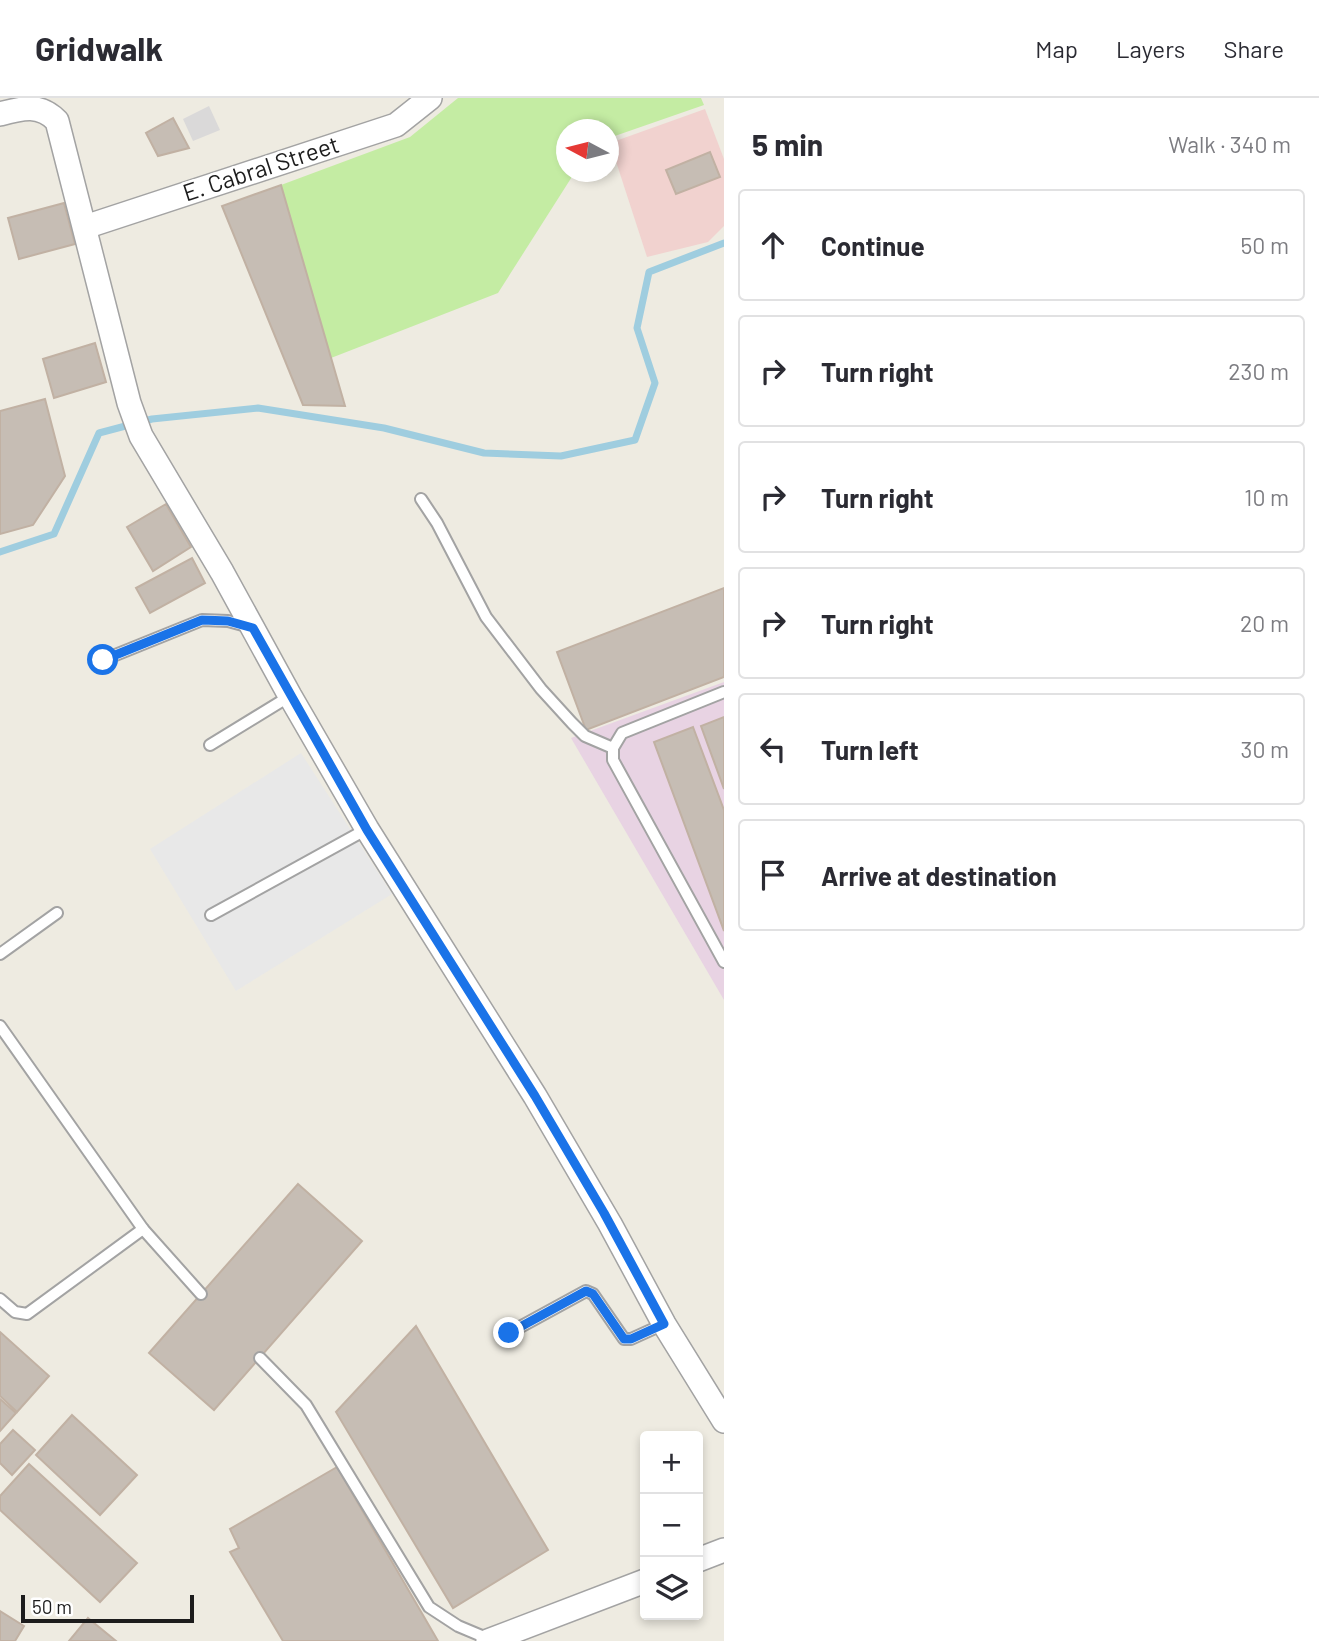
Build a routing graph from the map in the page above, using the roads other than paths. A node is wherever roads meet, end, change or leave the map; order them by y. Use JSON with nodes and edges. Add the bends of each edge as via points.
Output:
{"nodes":[{"id":1,"x":430,"y":98,"type":"edge"},
{"id":2,"x":7,"y":108,"type":"edge"},
{"id":3,"x":85,"y":227,"type":"junction"},
{"id":4,"x":421,"y":499,"type":"dead end"},
{"id":5,"x":253,"y":628,"type":"junction"},
{"id":6,"x":103,"y":660,"type":"dead end"},
{"id":7,"x":724,"y":692,"type":"edge"},
{"id":8,"x":290,"y":696,"type":"junction"},
{"id":9,"x":210,"y":744,"type":"dead end"},
{"id":10,"x":613,"y":748,"type":"junction"},
{"id":11,"x":367,"y":830,"type":"junction"},
{"id":12,"x":58,"y":913,"type":"dead end"},
{"id":13,"x":211,"y":915,"type":"dead end"},
{"id":14,"x":0,"y":954,"type":"edge"},
{"id":15,"x":724,"y":962,"type":"edge"},
{"id":16,"x":0,"y":1027,"type":"edge"},
{"id":17,"x":143,"y":1229,"type":"junction"},
{"id":18,"x":201,"y":1294,"type":"dead end"},
{"id":19,"x":0,"y":1298,"type":"edge"},
{"id":20,"x":664,"y":1324,"type":"junction"},
{"id":21,"x":509,"y":1333,"type":"dead end"},
{"id":22,"x":260,"y":1357,"type":"dead end"},
{"id":23,"x":724,"y":1421,"type":"edge"},
{"id":24,"x":724,"y":1550,"type":"edge"},
{"id":25,"x":703,"y":1558,"type":"edge"},
{"id":26,"x":640,"y":1583,"type":"edge"},
{"id":27,"x":489,"y":1640,"type":"edge"}],
"edges":[{"from":1,"to":3,"type":"street","name":"E. Cabral Street","via":[[396,125]]},
{"from":2,"to":3,"type":"street","via":[[37,108],[57,121]]},
{"from":3,"to":5,"type":"street","via":[[141,436]]},
{"from":4,"to":10,"type":"lane","via":[[500,637],[585,736]]},
{"from":5,"to":6,"type":"lane","via":[[202,620]]},
{"from":5,"to":8,"type":"street"},
{"from":7,"to":10,"type":"lane","via":[[622,733]]},
{"from":8,"to":9,"type":"lane"},
{"from":8,"to":11,"type":"street"},
{"from":10,"to":15,"type":"lane","via":[[613,760]]},
{"from":11,"to":13,"type":"lane"},
{"from":11,"to":20,"type":"street","via":[[535,1096]]},
{"from":12,"to":14,"type":"lane"},
{"from":16,"to":17,"type":"lane"},
{"from":17,"to":18,"type":"lane"},
{"from":17,"to":19,"type":"lane","via":[[27,1314],[15,1312]]},
{"from":20,"to":21,"type":"lane","via":[[624,1339],[593,1294],[586,1291]]},
{"from":20,"to":23,"type":"street"},
{"from":22,"to":27,"type":"lane","via":[[306,1405],[429,1607]]},
{"from":24,"to":25,"type":"street"},
{"from":26,"to":27,"type":"street"}]}
